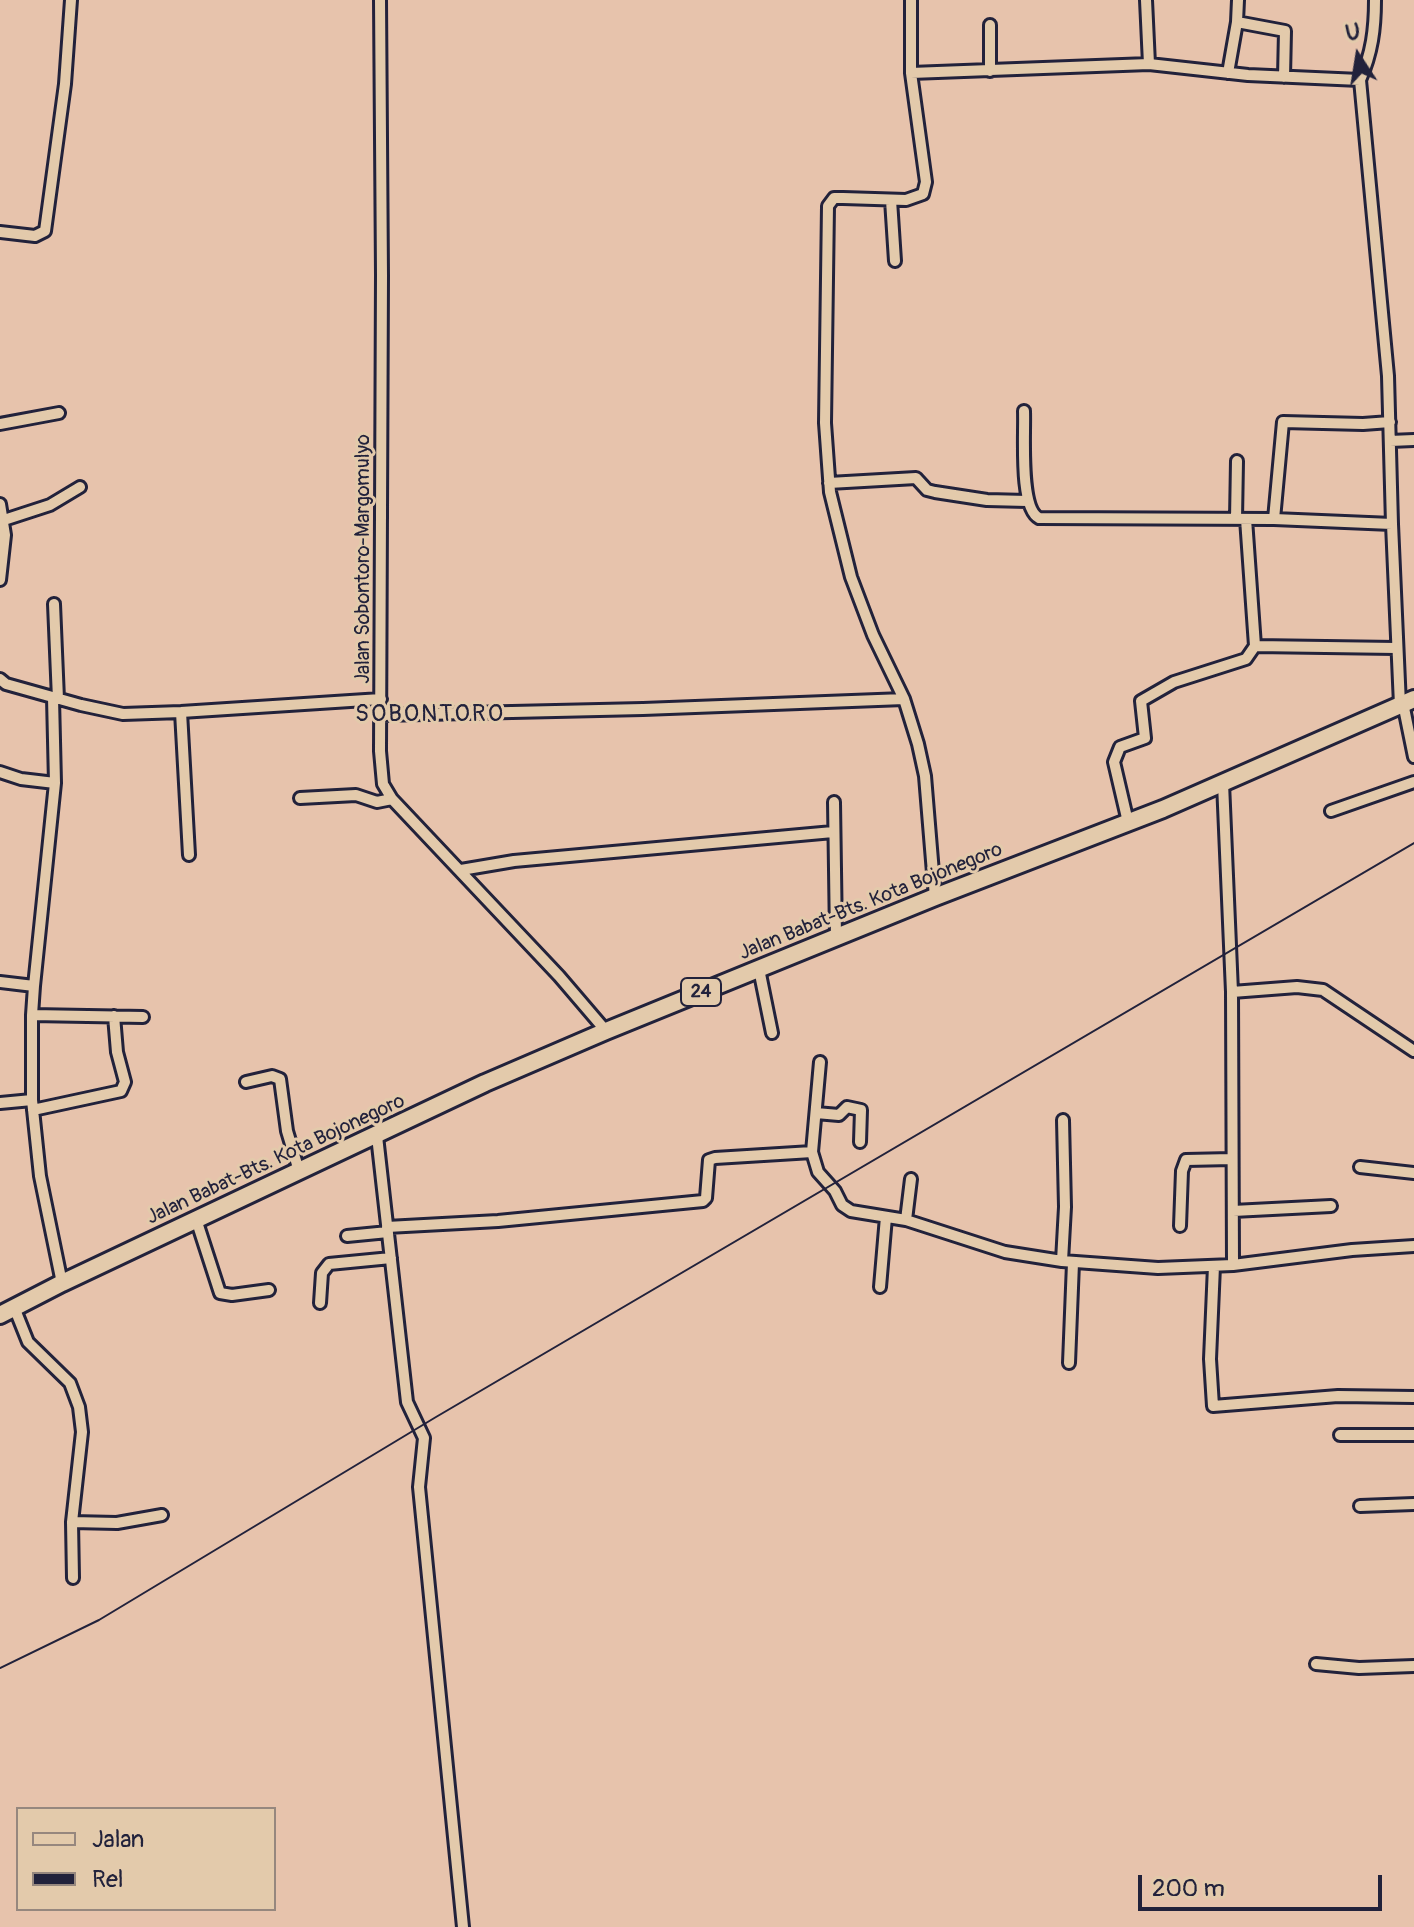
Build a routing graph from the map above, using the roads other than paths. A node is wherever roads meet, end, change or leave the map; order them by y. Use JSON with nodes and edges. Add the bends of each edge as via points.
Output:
{"nodes":[{"id":1,"x":71,"y":0,"type":"edge"},
{"id":2,"x":380,"y":0,"type":"edge"},
{"id":3,"x":911,"y":0,"type":"edge"},
{"id":4,"x":1146,"y":0,"type":"edge"},
{"id":5,"x":1238,"y":0,"type":"edge"},
{"id":6,"x":1375,"y":0,"type":"edge"},
{"id":7,"x":1237,"y":22,"type":"junction"},
{"id":8,"x":990,"y":25,"type":"dead end"},
{"id":9,"x":1149,"y":64,"type":"junction"},
{"id":10,"x":990,"y":71,"type":"junction"},
{"id":11,"x":911,"y":73,"type":"junction"},
{"id":12,"x":1228,"y":73,"type":"junction"},
{"id":13,"x":1284,"y":77,"type":"junction"},
{"id":14,"x":1360,"y":80,"type":"junction"},
{"id":15,"x":891,"y":200,"type":"junction"},
{"id":16,"x":0,"y":232,"type":"edge"},
{"id":17,"x":895,"y":261,"type":"dead end"},
{"id":18,"x":1024,"y":411,"type":"dead end"},
{"id":19,"x":59,"y":413,"type":"dead end"},
{"id":20,"x":1390,"y":422,"type":"junction"},
{"id":21,"x":0,"y":424,"type":"edge"},
{"id":22,"x":1414,"y":440,"type":"edge"},
{"id":23,"x":1390,"y":441,"type":"junction"},
{"id":24,"x":1237,"y":461,"type":"dead end"},
{"id":25,"x":829,"y":483,"type":"junction"},
{"id":26,"x":80,"y":487,"type":"dead end"},
{"id":27,"x":1027,"y":501,"type":"junction"},
{"id":28,"x":0,"y":504,"type":"edge"},
{"id":29,"x":1241,"y":519,"type":"junction"},
{"id":30,"x":1274,"y":519,"type":"junction"},
{"id":31,"x":4,"y":520,"type":"junction"},
{"id":32,"x":1392,"y":524,"type":"junction"},
{"id":33,"x":0,"y":580,"type":"edge"},
{"id":34,"x":54,"y":604,"type":"dead end"},
{"id":35,"x":1255,"y":646,"type":"junction"},
{"id":36,"x":1396,"y":648,"type":"junction"},
{"id":37,"x":0,"y":679,"type":"edge"},
{"id":38,"x":56,"y":698,"type":"junction"},
{"id":39,"x":381,"y":699,"type":"junction"},
{"id":40,"x":904,"y":699,"type":"junction"},
{"id":41,"x":1406,"y":702,"type":"edge"},
{"id":42,"x":181,"y":712,"type":"junction"},
{"id":43,"x":381,"y":715,"type":"junction"},
{"id":44,"x":1414,"y":757,"type":"edge"},
{"id":45,"x":0,"y":772,"type":"edge"},
{"id":46,"x":1414,"y":782,"type":"edge"},
{"id":47,"x":55,"y":783,"type":"junction"},
{"id":48,"x":1223,"y":783,"type":"junction"},
{"id":49,"x":300,"y":798,"type":"dead end"},
{"id":50,"x":392,"y":799,"type":"junction"},
{"id":51,"x":834,"y":802,"type":"dead end"},
{"id":52,"x":1331,"y":811,"type":"dead end"},
{"id":53,"x":1128,"y":822,"type":"junction"},
{"id":54,"x":833,"y":832,"type":"junction"},
{"id":55,"x":189,"y":855,"type":"dead end"},
{"id":56,"x":461,"y":870,"type":"junction"},
{"id":57,"x":935,"y":897,"type":"junction"},
{"id":58,"x":836,"y":937,"type":"junction"},
{"id":59,"x":759,"y":969,"type":"junction"},
{"id":60,"x":0,"y":982,"type":"edge"},
{"id":61,"x":34,"y":986,"type":"junction"},
{"id":62,"x":1232,"y":992,"type":"junction"},
{"id":63,"x":32,"y":1015,"type":"junction"},
{"id":64,"x":114,"y":1016,"type":"junction"},
{"id":65,"x":143,"y":1017,"type":"dead end"},
{"id":66,"x":606,"y":1031,"type":"junction"},
{"id":67,"x":772,"y":1033,"type":"dead end"},
{"id":68,"x":1414,"y":1051,"type":"edge"},
{"id":69,"x":820,"y":1062,"type":"dead end"},
{"id":70,"x":246,"y":1082,"type":"dead end"},
{"id":71,"x":0,"y":1103,"type":"edge"},
{"id":72,"x":32,"y":1105,"type":"junction"},
{"id":73,"x":816,"y":1113,"type":"junction"},
{"id":74,"x":1063,"y":1120,"type":"dead end"},
{"id":75,"x":377,"y":1136,"type":"junction"},
{"id":76,"x":860,"y":1142,"type":"dead end"},
{"id":77,"x":812,"y":1152,"type":"junction"},
{"id":78,"x":1232,"y":1159,"type":"junction"},
{"id":79,"x":1360,"y":1167,"type":"dead end"},
{"id":80,"x":299,"y":1171,"type":"junction"},
{"id":81,"x":1414,"y":1173,"type":"edge"},
{"id":82,"x":911,"y":1179,"type":"dead end"},
{"id":83,"x":1331,"y":1206,"type":"dead end"},
{"id":84,"x":1233,"y":1211,"type":"junction"},
{"id":85,"x":886,"y":1217,"type":"junction"},
{"id":86,"x":196,"y":1219,"type":"junction"},
{"id":87,"x":906,"y":1220,"type":"junction"},
{"id":88,"x":1180,"y":1226,"type":"dead end"},
{"id":89,"x":388,"y":1229,"type":"junction"},
{"id":90,"x":347,"y":1236,"type":"dead end"},
{"id":91,"x":1414,"y":1246,"type":"edge"},
{"id":92,"x":391,"y":1258,"type":"junction"},
{"id":93,"x":1067,"y":1262,"type":"junction"},
{"id":94,"x":1233,"y":1265,"type":"junction"},
{"id":95,"x":1214,"y":1266,"type":"junction"},
{"id":96,"x":62,"y":1283,"type":"junction"},
{"id":97,"x":880,"y":1287,"type":"dead end"},
{"id":98,"x":269,"y":1290,"type":"dead end"},
{"id":99,"x":320,"y":1303,"type":"dead end"},
{"id":100,"x":7,"y":1311,"type":"edge"},
{"id":101,"x":1069,"y":1363,"type":"dead end"},
{"id":102,"x":1414,"y":1397,"type":"edge"},
{"id":103,"x":1340,"y":1435,"type":"dead end"},
{"id":104,"x":1414,"y":1435,"type":"edge"},
{"id":105,"x":1414,"y":1504,"type":"edge"},
{"id":106,"x":1360,"y":1506,"type":"dead end"},
{"id":107,"x":162,"y":1515,"type":"dead end"},
{"id":108,"x":72,"y":1522,"type":"junction"},
{"id":109,"x":73,"y":1578,"type":"dead end"},
{"id":110,"x":1316,"y":1664,"type":"dead end"},
{"id":111,"x":1414,"y":1666,"type":"edge"},
{"id":112,"x":463,"y":1927,"type":"edge"}],
"edges":[{"from":1,"to":16,"type":"street","via":[[45,231],[38,236]]},
{"from":2,"to":39,"type":"street","name":"Jalan Sobontoro-Margomulyo"},
{"from":3,"to":11,"type":"street"},
{"from":4,"to":9,"type":"street"},
{"from":5,"to":7,"type":"street"},
{"from":6,"to":14,"type":"street","via":[[1375,31]]},
{"from":7,"to":12,"type":"street"},
{"from":7,"to":13,"type":"street","via":[[1285,31]]},
{"from":8,"to":10,"type":"street"},
{"from":9,"to":10,"type":"street"},
{"from":9,"to":12,"type":"street"},
{"from":10,"to":11,"type":"street"},
{"from":11,"to":15,"type":"street","via":[[925,190],[916,198]]},
{"from":12,"to":13,"type":"street"},
{"from":13,"to":14,"type":"street"},
{"from":14,"to":20,"type":"street"},
{"from":15,"to":17,"type":"street"},
{"from":15,"to":25,"type":"street","via":[[834,198],[828,206]]},
{"from":18,"to":27,"type":"street"},
{"from":19,"to":21,"type":"street"},
{"from":20,"to":23,"type":"street"},
{"from":20,"to":30,"type":"street","via":[[1283,422]]},
{"from":22,"to":23,"type":"street"},
{"from":23,"to":32,"type":"street"},
{"from":24,"to":29,"type":"street"},
{"from":25,"to":27,"type":"street","via":[[916,478],[935,492]]},
{"from":25,"to":40,"type":"street","via":[[851,577]]},
{"from":26,"to":31,"type":"street","via":[[50,505]]},
{"from":27,"to":29,"type":"street","via":[[1039,518]]},
{"from":28,"to":31,"type":"street"},
{"from":29,"to":30,"type":"street"},
{"from":29,"to":35,"type":"street"},
{"from":30,"to":32,"type":"street"},
{"from":31,"to":33,"type":"street"},
{"from":32,"to":36,"type":"street"},
{"from":34,"to":38,"type":"street"},
{"from":35,"to":36,"type":"street"},
{"from":35,"to":53,"type":"street","via":[[1246,659],[1174,682],[1140,702],[1145,738],[1120,747],[1114,762]]},
{"from":36,"to":41,"type":"street"},
{"from":37,"to":38,"type":"street"},
{"from":38,"to":42,"type":"street","via":[[115,713]]},
{"from":38,"to":47,"type":"street"},
{"from":39,"to":42,"type":"street"},
{"from":39,"to":43,"type":"street","name":"Jalan Sobontoro-Margomulyo"},
{"from":40,"to":43,"type":"street"},
{"from":40,"to":57,"type":"street","via":[[925,776]]},
{"from":41,"to":44,"type":"street"},
{"from":41,"to":48,"type":"highway","name":"Jalan Babat-Bts. Kota Bojonegoro","number":"24"},
{"from":42,"to":55,"type":"street"},
{"from":43,"to":50,"type":"street","name":"Jalan Sobontoro-Margomulyo","via":[[382,776]]},
{"from":45,"to":47,"type":"street"},
{"from":46,"to":52,"type":"street"},
{"from":47,"to":61,"type":"street"},
{"from":48,"to":53,"type":"highway","name":"Jalan Babat-Bts. Kota Bojonegoro","number":"24"},
{"from":48,"to":62,"type":"street"},
{"from":49,"to":50,"type":"street"},
{"from":50,"to":56,"type":"street","name":"Jalan Sobontoro-Margomulyo"},
{"from":51,"to":54,"type":"street"},
{"from":53,"to":57,"type":"highway","name":"Jalan Babat-Bts. Kota Bojonegoro","number":"24"},
{"from":54,"to":56,"type":"street"},
{"from":54,"to":58,"type":"street"},
{"from":56,"to":66,"type":"street","name":"Jalan Sobontoro-Margomulyo"},
{"from":57,"to":58,"type":"highway","name":"Jalan Babat-Bts. Kota Bojonegoro","number":"24"},
{"from":58,"to":59,"type":"highway","name":"Jalan Babat-Bts. Kota Bojonegoro","number":"24"},
{"from":59,"to":66,"type":"highway","name":"Jalan Babat-Bts. Kota Bojonegoro","number":"24"},
{"from":59,"to":67,"type":"street"},
{"from":60,"to":61,"type":"street"},
{"from":61,"to":63,"type":"street"},
{"from":62,"to":68,"type":"street","via":[[1323,990]]},
{"from":62,"to":78,"type":"street"},
{"from":63,"to":64,"type":"street"},
{"from":63,"to":72,"type":"street"},
{"from":64,"to":65,"type":"street"},
{"from":64,"to":72,"type":"street","via":[[125,1082],[121,1091]]},
{"from":66,"to":75,"type":"highway","name":"Jalan Babat-Bts. Kota Bojonegoro","number":"24"},
{"from":69,"to":73,"type":"street"},
{"from":70,"to":80,"type":"street","via":[[280,1079]]},
{"from":71,"to":72,"type":"street"},
{"from":72,"to":96,"type":"street"},
{"from":73,"to":76,"type":"street","via":[[861,1110]]},
{"from":73,"to":77,"type":"street"},
{"from":74,"to":93,"type":"street"},
{"from":75,"to":80,"type":"highway","name":"Jalan Babat-Bts. Kota Bojonegoro","number":"24"},
{"from":75,"to":89,"type":"street"},
{"from":77,"to":85,"type":"street","via":[[818,1172],[846,1209]]},
{"from":77,"to":89,"type":"street","via":[[709,1160],[703,1201]]},
{"from":78,"to":84,"type":"street"},
{"from":78,"to":88,"type":"street","via":[[1186,1160]]},
{"from":79,"to":81,"type":"street"},
{"from":80,"to":86,"type":"highway","name":"Jalan Babat-Bts. Kota Bojonegoro","number":"24"},
{"from":82,"to":87,"type":"street"},
{"from":83,"to":84,"type":"street"},
{"from":84,"to":94,"type":"street"},
{"from":85,"to":87,"type":"street"},
{"from":85,"to":97,"type":"street"},
{"from":86,"to":96,"type":"highway","name":"Jalan Babat-Bts. Kota Bojonegoro","number":"24"},
{"from":86,"to":98,"type":"street","via":[[220,1293]]},
{"from":87,"to":93,"type":"street","via":[[982,1246]]},
{"from":89,"to":90,"type":"street"},
{"from":89,"to":92,"type":"street"},
{"from":91,"to":94,"type":"street"},
{"from":92,"to":99,"type":"street","via":[[329,1264],[322,1273]]},
{"from":92,"to":112,"type":"street","via":[[407,1402],[424,1438],[419,1487]]},
{"from":93,"to":95,"type":"street"},
{"from":93,"to":101,"type":"street"},
{"from":94,"to":95,"type":"street"},
{"from":95,"to":102,"type":"street","via":[[1214,1407],[1338,1396]]},
{"from":96,"to":100,"type":"highway","name":"Jalan Babat-Bts. Kota Bojonegoro","number":"24"},
{"from":100,"to":108,"type":"street","via":[[28,1342],[70,1383],[79,1407],[82,1432]]},
{"from":103,"to":104,"type":"street"},
{"from":105,"to":106,"type":"street"},
{"from":107,"to":108,"type":"street","via":[[117,1523]]},
{"from":108,"to":109,"type":"street"},
{"from":110,"to":111,"type":"street"}]}
